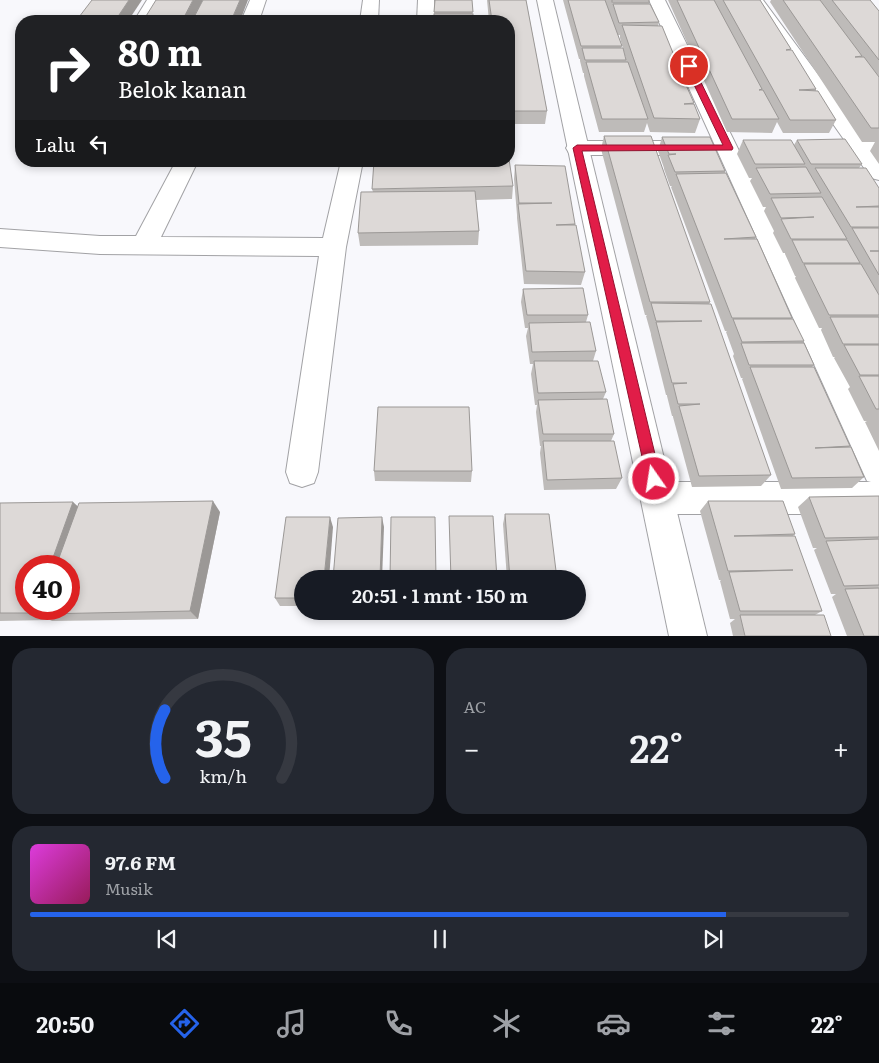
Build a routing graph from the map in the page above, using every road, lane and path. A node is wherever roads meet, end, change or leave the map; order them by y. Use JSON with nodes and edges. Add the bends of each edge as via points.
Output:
{"nodes":[{"id":1,"x":155,"y":0,"type":"edge"},
{"id":2,"x":258,"y":0,"type":"edge"},
{"id":3,"x":371,"y":0,"type":"edge"},
{"id":4,"x":426,"y":0,"type":"edge"},
{"id":5,"x":545,"y":0,"type":"edge"},
{"id":6,"x":657,"y":0,"type":"edge"},
{"id":7,"x":754,"y":0,"type":"edge"},
{"id":8,"x":146,"y":15,"type":"edge"},
{"id":9,"x":252,"y":15,"type":"edge"},
{"id":10,"x":370,"y":15,"type":"edge"},
{"id":11,"x":426,"y":15,"type":"edge"},
{"id":12,"x":577,"y":148,"type":"junction"},
{"id":13,"x":738,"y":148,"type":"junction"},
{"id":14,"x":795,"y":148,"type":"edge"},
{"id":15,"x":871,"y":148,"type":"edge"},
{"id":16,"x":184,"y":167,"type":"edge"},
{"id":17,"x":351,"y":167,"type":"edge"},
{"id":18,"x":879,"y":172,"type":"edge"},
{"id":19,"x":0,"y":238,"type":"edge"},
{"id":20,"x":144,"y":246,"type":"junction"},
{"id":21,"x":333,"y":247,"type":"junction"},
{"id":22,"x":879,"y":470,"type":"edge"},
{"id":23,"x":302,"y":472,"type":"dead end"},
{"id":24,"x":658,"y":498,"type":"junction"},
{"id":25,"x":879,"y":498,"type":"edge"},
{"id":26,"x":688,"y":636,"type":"edge"}],
"edges":[{"from":1,"to":8,"type":"street"},
{"from":2,"to":9,"type":"street"},
{"from":3,"to":10,"type":"street"},
{"from":4,"to":11,"type":"street"},
{"from":5,"to":12,"type":"street"},
{"from":6,"to":13,"type":"street"},
{"from":7,"to":15,"type":"street"},
{"from":12,"to":13,"type":"street"},
{"from":12,"to":24,"type":"street"},
{"from":13,"to":22,"type":"street"},
{"from":14,"to":15,"type":"street"},
{"from":15,"to":18,"type":"street"},
{"from":16,"to":20,"type":"street"},
{"from":17,"to":21,"type":"street"},
{"from":19,"to":20,"type":"street"},
{"from":20,"to":21,"type":"street"},
{"from":21,"to":23,"type":"street"},
{"from":24,"to":25,"type":"street"},
{"from":24,"to":26,"type":"street"}]}
